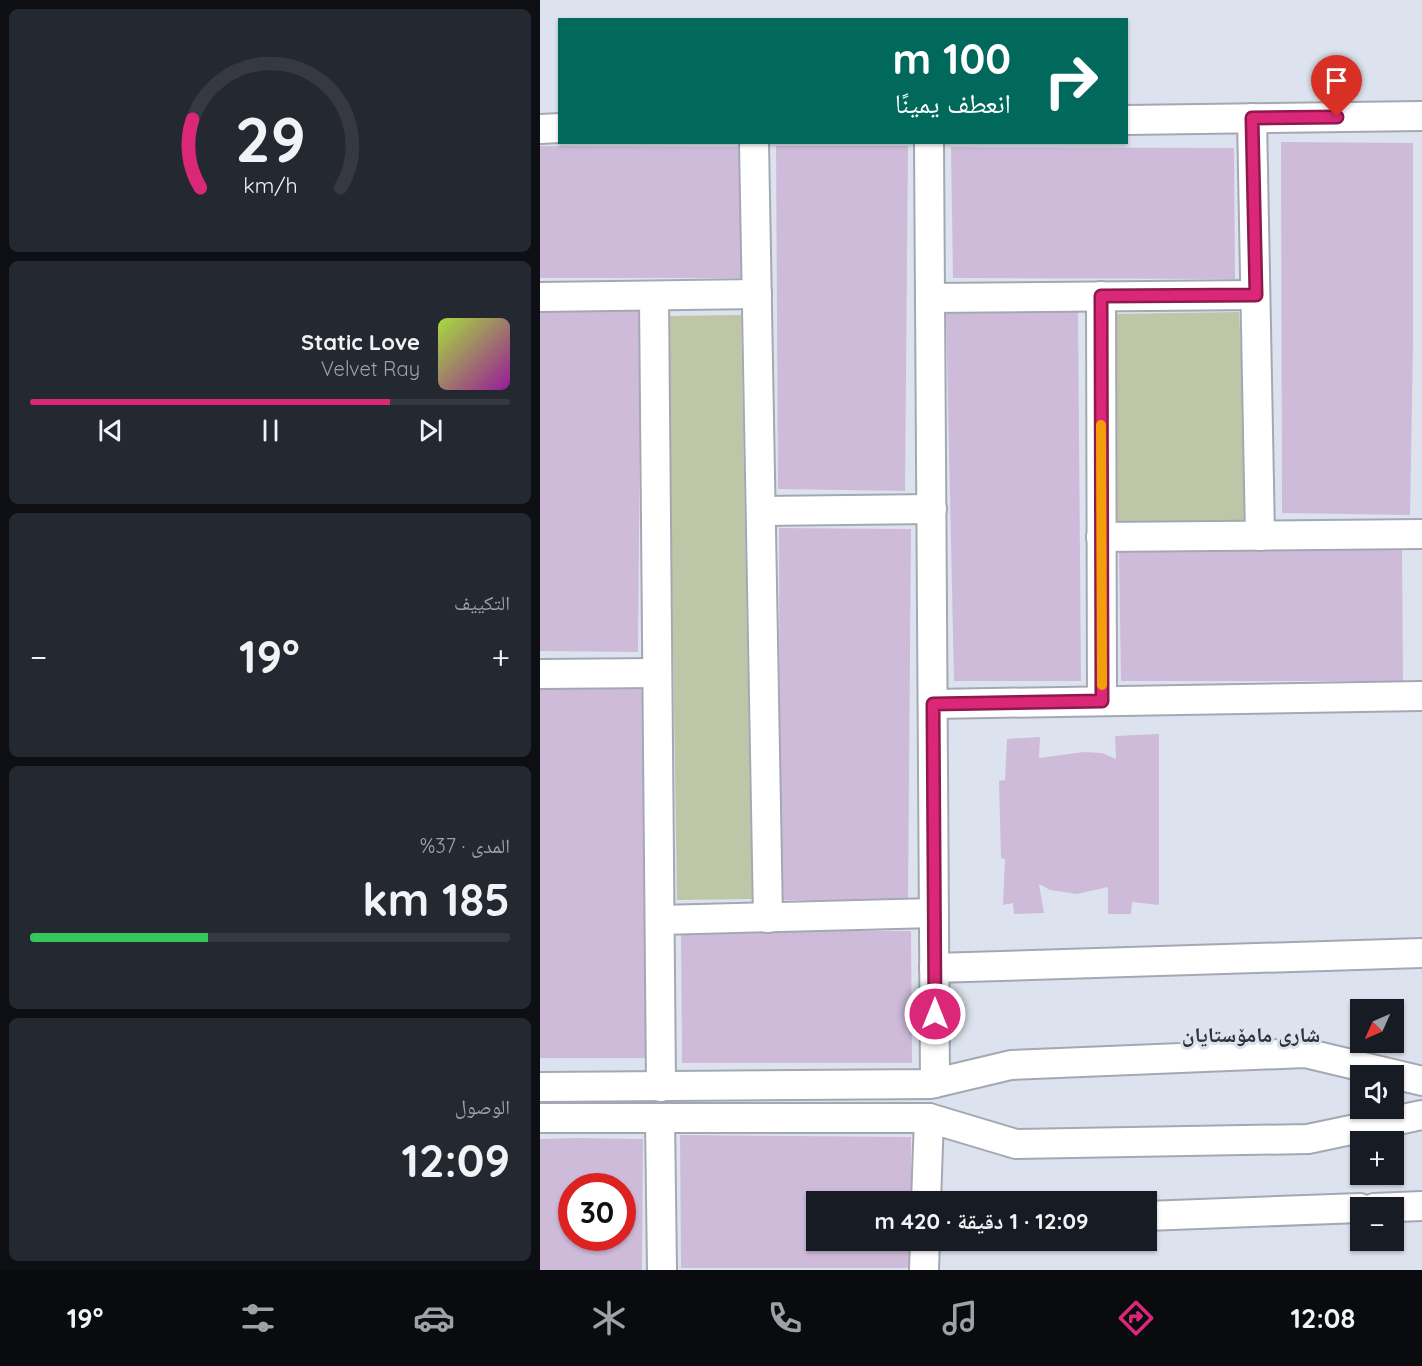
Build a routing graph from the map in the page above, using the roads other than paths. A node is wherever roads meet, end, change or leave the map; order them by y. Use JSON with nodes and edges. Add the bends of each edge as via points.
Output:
{"nodes":[{"id":1,"x":1422,"y":116,"type":"edge"},
{"id":2,"x":1252,"y":118,"type":"junction"},
{"id":3,"x":1128,"y":120,"type":"edge"},
{"id":4,"x":558,"y":128,"type":"edge"},
{"id":5,"x":540,"y":129,"type":"edge"},
{"id":6,"x":754,"y":144,"type":"edge"},
{"id":7,"x":929,"y":144,"type":"edge"},
{"id":8,"x":757,"y":294,"type":"junction"},
{"id":9,"x":1256,"y":295,"type":"junction"},
{"id":10,"x":654,"y":296,"type":"junction"},
{"id":11,"x":1101,"y":296,"type":"junction"},
{"id":12,"x":540,"y":297,"type":"edge"},
{"id":13,"x":930,"y":298,"type":"junction"},
{"id":14,"x":932,"y":509,"type":"junction"},
{"id":15,"x":761,"y":511,"type":"junction"},
{"id":16,"x":1422,"y":534,"type":"edge"},
{"id":17,"x":1260,"y":536,"type":"junction"},
{"id":18,"x":1101,"y":537,"type":"junction"},
{"id":19,"x":540,"y":674,"type":"edge"},
{"id":20,"x":657,"y":674,"type":"junction"},
{"id":21,"x":1422,"y":696,"type":"edge"},
{"id":22,"x":1102,"y":701,"type":"junction"},
{"id":23,"x":933,"y":704,"type":"junction"},
{"id":24,"x":934,"y":913,"type":"junction"},
{"id":25,"x":768,"y":918,"type":"junction"},
{"id":26,"x":660,"y":920,"type":"junction"},
{"id":27,"x":1422,"y":953,"type":"edge"},
{"id":28,"x":934,"y":968,"type":"junction"},
{"id":29,"x":1422,"y":1081,"type":"edge"},
{"id":30,"x":935,"y":1083,"type":"junction"},
{"id":31,"x":540,"y":1087,"type":"edge"},
{"id":32,"x":574,"y":1087,"type":"junction"},
{"id":33,"x":661,"y":1087,"type":"junction"},
{"id":34,"x":1422,"y":1115,"type":"edge"},
{"id":35,"x":540,"y":1118,"type":"edge"},
{"id":36,"x":575,"y":1118,"type":"junction"},
{"id":37,"x":660,"y":1118,"type":"junction"},
{"id":38,"x":928,"y":1118,"type":"junction"},
{"id":39,"x":926,"y":1191,"type":"edge"},
{"id":40,"x":1422,"y":1206,"type":"edge"},
{"id":41,"x":1404,"y":1207,"type":"edge"},
{"id":42,"x":1350,"y":1208,"type":"edge"},
{"id":43,"x":1157,"y":1216,"type":"edge"},
{"id":44,"x":925,"y":1251,"type":"edge"},
{"id":45,"x":662,"y":1270,"type":"edge"},
{"id":46,"x":924,"y":1270,"type":"edge"}],
"edges":[{"from":1,"to":2,"type":"street"},
{"from":2,"to":3,"type":"street"},
{"from":2,"to":9,"type":"street"},
{"from":4,"to":5,"type":"street"},
{"from":6,"to":8,"type":"street"},
{"from":7,"to":13,"type":"street"},
{"from":8,"to":10,"type":"street"},
{"from":8,"to":15,"type":"street"},
{"from":9,"to":11,"type":"street"},
{"from":9,"to":17,"type":"street"},
{"from":10,"to":12,"type":"street"},
{"from":10,"to":20,"type":"street"},
{"from":11,"to":13,"type":"street"},
{"from":11,"to":18,"type":"street"},
{"from":13,"to":14,"type":"street"},
{"from":14,"to":15,"type":"street"},
{"from":14,"to":23,"type":"street"},
{"from":15,"to":25,"type":"street"},
{"from":16,"to":17,"type":"street"},
{"from":17,"to":18,"type":"street"},
{"from":18,"to":22,"type":"street"},
{"from":19,"to":20,"type":"street"},
{"from":20,"to":26,"type":"street"},
{"from":21,"to":22,"type":"street"},
{"from":22,"to":23,"type":"street"},
{"from":23,"to":24,"type":"street"},
{"from":24,"to":25,"type":"street"},
{"from":24,"to":28,"type":"street"},
{"from":25,"to":26,"type":"street"},
{"from":26,"to":33,"type":"street"},
{"from":27,"to":28,"type":"street"},
{"from":28,"to":30,"type":"street"},
{"from":29,"to":30,"type":"street","via":[[1305,1053],[1011,1065]]},
{"from":30,"to":33,"type":"street"},
{"from":31,"to":32,"type":"street"},
{"from":32,"to":33,"type":"street"},
{"from":32,"to":36,"type":"street"},
{"from":34,"to":38,"type":"street","via":[[1308,1139],[1016,1144]]},
{"from":35,"to":36,"type":"street"},
{"from":36,"to":37,"type":"street"},
{"from":37,"to":38,"type":"street"},
{"from":37,"to":45,"type":"street"},
{"from":38,"to":39,"type":"street"},
{"from":40,"to":41,"type":"street"},
{"from":42,"to":43,"type":"street"},
{"from":44,"to":46,"type":"street"}]}
